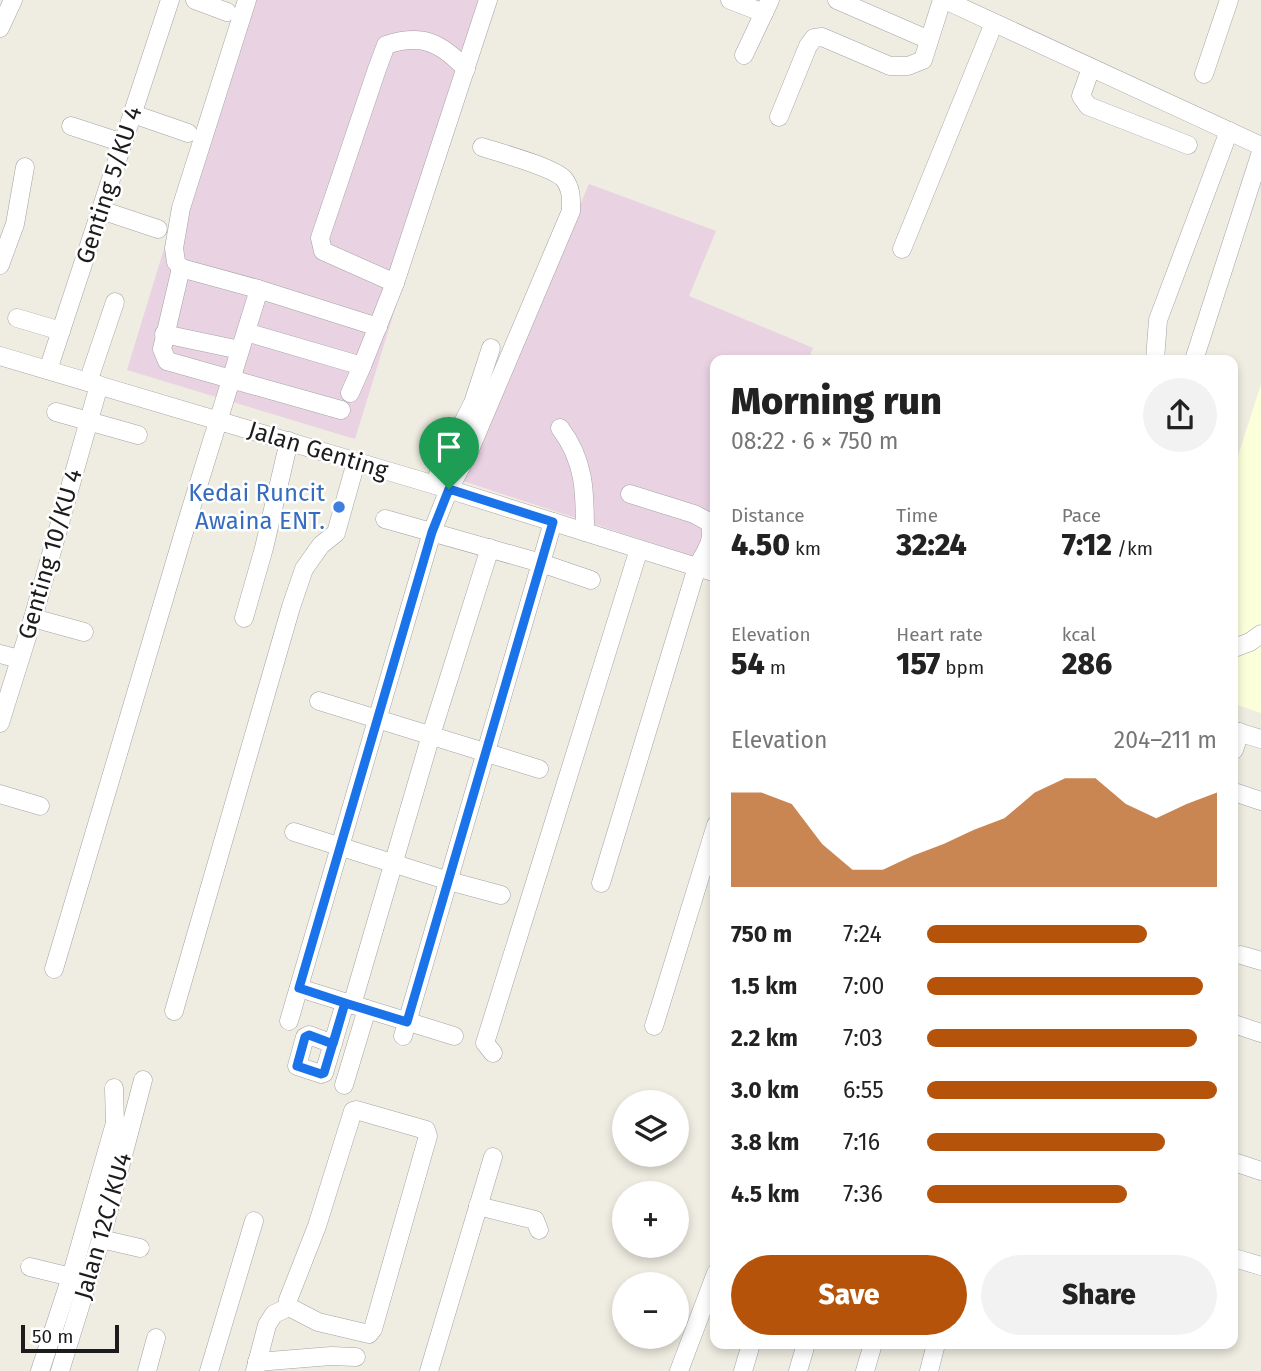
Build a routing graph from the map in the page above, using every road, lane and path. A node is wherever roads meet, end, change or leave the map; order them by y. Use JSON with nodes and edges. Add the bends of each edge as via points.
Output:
{"nodes":[{"id":1,"x":13,"y":0,"type":"edge"},
{"id":2,"x":170,"y":0,"type":"edge"},
{"id":3,"x":195,"y":0,"type":"edge"},
{"id":4,"x":247,"y":0,"type":"edge"},
{"id":5,"x":488,"y":0,"type":"edge"},
{"id":6,"x":730,"y":0,"type":"edge"},
{"id":7,"x":837,"y":0,"type":"edge"},
{"id":8,"x":944,"y":0,"type":"edge"},
{"id":9,"x":1229,"y":0,"type":"edge"},
{"id":10,"x":975,"y":6,"type":"edge"},
{"id":11,"x":767,"y":7,"type":"edge"},
{"id":12,"x":227,"y":12,"type":"dead end"},
{"id":13,"x":994,"y":23,"type":"junction"},
{"id":14,"x":0,"y":28,"type":"edge"},
{"id":15,"x":929,"y":40,"type":"junction"},
{"id":16,"x":744,"y":55,"type":"dead end"},
{"id":17,"x":1091,"y":68,"type":"junction"},
{"id":18,"x":466,"y":69,"type":"junction"},
{"id":19,"x":1204,"y":74,"type":"dead end"},
{"id":20,"x":133,"y":114,"type":"junction"},
{"id":21,"x":779,"y":117,"type":"dead end"},
{"id":22,"x":71,"y":126,"type":"dead end"},
{"id":23,"x":1228,"y":131,"type":"junction"},
{"id":24,"x":188,"y":132,"type":"dead end"},
{"id":25,"x":123,"y":143,"type":"junction"},
{"id":26,"x":1188,"y":145,"type":"dead end"},
{"id":27,"x":482,"y":147,"type":"dead end"},
{"id":28,"x":1261,"y":149,"type":"edge"},
{"id":29,"x":25,"y":167,"type":"dead end"},
{"id":30,"x":101,"y":210,"type":"junction"},
{"id":31,"x":158,"y":229,"type":"dead end"},
{"id":32,"x":902,"y":249,"type":"dead end"},
{"id":33,"x":0,"y":265,"type":"edge"},
{"id":34,"x":181,"y":268,"type":"junction"},
{"id":35,"x":395,"y":283,"type":"junction"},
{"id":36,"x":258,"y":289,"type":"junction"},
{"id":37,"x":115,"y":302,"type":"dead end"},
{"id":38,"x":17,"y":318,"type":"dead end"},
{"id":39,"x":378,"y":327,"type":"junction"},
{"id":40,"x":61,"y":331,"type":"junction"},
{"id":41,"x":246,"y":332,"type":"junction"},
{"id":42,"x":164,"y":334,"type":"junction"},
{"id":43,"x":491,"y":348,"type":"dead end"},
{"id":44,"x":240,"y":350,"type":"junction"},
{"id":45,"x":1155,"y":355,"type":"edge"},
{"id":46,"x":1196,"y":355,"type":"edge"},
{"id":47,"x":0,"y":356,"type":"edge"},
{"id":48,"x":362,"y":366,"type":"junction"},
{"id":49,"x":48,"y":370,"type":"junction"},
{"id":50,"x":231,"y":380,"type":"junction"},
{"id":51,"x":93,"y":384,"type":"junction"},
{"id":52,"x":350,"y":393,"type":"dead end"},
{"id":53,"x":341,"y":410,"type":"dead end"},
{"id":54,"x":56,"y":412,"type":"dead end"},
{"id":55,"x":218,"y":420,"type":"junction"},
{"id":56,"x":88,"y":422,"type":"junction"},
{"id":57,"x":560,"y":428,"type":"dead end"},
{"id":58,"x":138,"y":435,"type":"dead end"},
{"id":59,"x":289,"y":441,"type":"junction"},
{"id":60,"x":356,"y":462,"type":"junction"},
{"id":61,"x":442,"y":487,"type":"junction"},
{"id":62,"x":630,"y":494,"type":"dead end"},
{"id":63,"x":385,"y":519,"type":"dead end"},
{"id":64,"x":553,"y":522,"type":"junction"},
{"id":65,"x":710,"y":525,"type":"edge"},
{"id":66,"x":432,"y":532,"type":"junction"},
{"id":67,"x":585,"y":533,"type":"junction"},
{"id":68,"x":710,"y":542,"type":"edge"},
{"id":69,"x":490,"y":548,"type":"junction"},
{"id":70,"x":639,"y":549,"type":"junction"},
{"id":71,"x":541,"y":563,"type":"junction"},
{"id":72,"x":697,"y":567,"type":"junction"},
{"id":73,"x":710,"y":571,"type":"edge"},
{"id":74,"x":591,"y":580,"type":"dead end"},
{"id":75,"x":33,"y":618,"type":"junction"},
{"id":76,"x":244,"y":618,"type":"dead end"},
{"id":77,"x":84,"y":632,"type":"dead end"},
{"id":78,"x":1261,"y":634,"type":"edge"},
{"id":79,"x":1238,"y":646,"type":"edge"},
{"id":80,"x":0,"y":654,"type":"edge"},
{"id":81,"x":19,"y":659,"type":"junction"},
{"id":82,"x":319,"y":701,"type":"dead end"},
{"id":83,"x":376,"y":718,"type":"junction"},
{"id":84,"x":0,"y":723,"type":"edge"},
{"id":85,"x":1238,"y":732,"type":"edge"},
{"id":86,"x":431,"y":735,"type":"junction"},
{"id":87,"x":1261,"y":739,"type":"edge"},
{"id":88,"x":486,"y":752,"type":"junction"},
{"id":89,"x":539,"y":769,"type":"dead end"},
{"id":90,"x":1238,"y":793,"type":"edge"},
{"id":91,"x":0,"y":794,"type":"edge"},
{"id":92,"x":1261,"y":801,"type":"edge"},
{"id":93,"x":40,"y":806,"type":"dead end"},
{"id":94,"x":294,"y":832,"type":"dead end"},
{"id":95,"x":340,"y":845,"type":"junction"},
{"id":96,"x":710,"y":845,"type":"edge"},
{"id":97,"x":393,"y":862,"type":"junction"},
{"id":98,"x":449,"y":881,"type":"junction"},
{"id":99,"x":601,"y":883,"type":"dead end"},
{"id":100,"x":501,"y":895,"type":"dead end"},
{"id":101,"x":1241,"y":956,"type":"dead end"},
{"id":102,"x":1261,"y":961,"type":"edge"},
{"id":103,"x":54,"y":969,"type":"dead end"},
{"id":104,"x":299,"y":988,"type":"junction"},
{"id":105,"x":355,"y":1005,"type":"junction"},
{"id":106,"x":174,"y":1011,"type":"dead end"},
{"id":107,"x":289,"y":1021,"type":"dead end"},
{"id":108,"x":1238,"y":1025,"type":"edge"},
{"id":109,"x":654,"y":1027,"type":"dead end"},
{"id":110,"x":405,"y":1029,"type":"junction"},
{"id":111,"x":1261,"y":1033,"type":"edge"},
{"id":112,"x":454,"y":1036,"type":"dead end"},
{"id":113,"x":333,"y":1044,"type":"dead end"},
{"id":114,"x":493,"y":1053,"type":"dead end"},
{"id":115,"x":143,"y":1080,"type":"dead end"},
{"id":116,"x":344,"y":1085,"type":"dead end"},
{"id":117,"x":114,"y":1088,"type":"dead end"},
{"id":118,"x":493,"y":1157,"type":"dead end"},
{"id":119,"x":1238,"y":1163,"type":"edge"},
{"id":120,"x":1261,"y":1171,"type":"edge"},
{"id":121,"x":478,"y":1206,"type":"junction"},
{"id":122,"x":254,"y":1221,"type":"dead end"},
{"id":123,"x":539,"y":1230,"type":"dead end"},
{"id":124,"x":102,"y":1239,"type":"junction"},
{"id":125,"x":140,"y":1248,"type":"dead end"},
{"id":126,"x":1238,"y":1259,"type":"edge"},
{"id":127,"x":1261,"y":1266,"type":"edge"},
{"id":128,"x":30,"y":1267,"type":"dead end"},
{"id":129,"x":71,"y":1277,"type":"junction"},
{"id":130,"x":710,"y":1289,"type":"edge"},
{"id":131,"x":289,"y":1307,"type":"junction"},
{"id":132,"x":156,"y":1338,"type":"dead end"},
{"id":133,"x":750,"y":1349,"type":"edge"},
{"id":134,"x":805,"y":1349,"type":"edge"},
{"id":135,"x":872,"y":1349,"type":"edge"},
{"id":136,"x":935,"y":1349,"type":"edge"},
{"id":137,"x":356,"y":1357,"type":"dead end"},
{"id":138,"x":256,"y":1366,"type":"edge"},
{"id":139,"x":40,"y":1371,"type":"edge"},
{"id":140,"x":60,"y":1371,"type":"edge"},
{"id":141,"x":147,"y":1371,"type":"edge"},
{"id":142,"x":209,"y":1371,"type":"edge"},
{"id":143,"x":429,"y":1371,"type":"edge"},
{"id":144,"x":679,"y":1371,"type":"edge"},
{"id":145,"x":743,"y":1371,"type":"edge"},
{"id":146,"x":798,"y":1371,"type":"edge"},
{"id":147,"x":865,"y":1371,"type":"edge"},
{"id":148,"x":929,"y":1371,"type":"edge"}],
"edges":[{"from":1,"to":14,"type":"street"},
{"from":2,"to":20,"type":"street","name":"Genting 5/KU 4"},
{"from":3,"to":12,"type":"street"},
{"from":4,"to":34,"type":"street","via":[[181,208],[174,248]]},
{"from":5,"to":18,"type":"street"},
{"from":6,"to":11,"type":"street"},
{"from":7,"to":15,"type":"street"},
{"from":8,"to":10,"type":"street"},
{"from":8,"to":15,"type":"street"},
{"from":9,"to":19,"type":"street"},
{"from":10,"to":13,"type":"street"},
{"from":11,"to":16,"type":"street"},
{"from":13,"to":17,"type":"street"},
{"from":13,"to":32,"type":"street"},
{"from":15,"to":21,"type":"street","via":[[923,60],[890,66],[822,37],[814,38]]},
{"from":17,"to":23,"type":"street"},
{"from":17,"to":26,"type":"street","via":[[1081,96],[1088,106]]},
{"from":18,"to":35,"type":"street"},
{"from":18,"to":35,"type":"street","via":[[439,45],[416,39],[386,45],[326,217],[320,237],[323,251]]},
{"from":20,"to":24,"type":"street"},
{"from":20,"to":25,"type":"street","name":"Genting 5/KU 4"},
{"from":22,"to":25,"type":"street"},
{"from":23,"to":28,"type":"street"},
{"from":23,"to":45,"type":"street","via":[[1158,320]]},
{"from":25,"to":30,"type":"street","name":"Genting 5/KU 4"},
{"from":27,"to":61,"type":"street","via":[[563,178],[572,193],[570,211],[468,454]]},
{"from":28,"to":46,"type":"street"},
{"from":29,"to":33,"type":"street","via":[[15,224]]},
{"from":30,"to":31,"type":"street"},
{"from":30,"to":40,"type":"street","name":"Genting 5/KU 4"},
{"from":34,"to":36,"type":"street"},
{"from":34,"to":42,"type":"street"},
{"from":35,"to":39,"type":"street"},
{"from":36,"to":39,"type":"street"},
{"from":36,"to":41,"type":"street"},
{"from":37,"to":51,"type":"street","name":"Genting 10/KU 4"},
{"from":38,"to":40,"type":"street"},
{"from":39,"to":48,"type":"street"},
{"from":40,"to":49,"type":"street","name":"Genting 5/KU 4"},
{"from":41,"to":44,"type":"street"},
{"from":41,"to":48,"type":"street"},
{"from":42,"to":44,"type":"street"},
{"from":42,"to":50,"type":"street","via":[[162,349],[167,361]]},
{"from":43,"to":61,"type":"street","via":[[473,403],[441,465]]},
{"from":44,"to":50,"type":"street"},
{"from":47,"to":49,"type":"street","name":"Jalan Genting"},
{"from":48,"to":52,"type":"street"},
{"from":49,"to":51,"type":"street","name":"Jalan Genting"},
{"from":50,"to":53,"type":"street"},
{"from":50,"to":55,"type":"street"},
{"from":51,"to":55,"type":"street","name":"Jalan Genting"},
{"from":51,"to":56,"type":"street","name":"Genting 10/KU 4"},
{"from":54,"to":56,"type":"street"},
{"from":55,"to":59,"type":"street","name":"Jalan Genting"},
{"from":55,"to":103,"type":"street"},
{"from":56,"to":58,"type":"street"},
{"from":56,"to":75,"type":"street","name":"Genting 10/KU 4"},
{"from":57,"to":67,"type":"street","via":[[581,466]]},
{"from":59,"to":60,"type":"street","name":"Jalan Genting"},
{"from":59,"to":76,"type":"street"},
{"from":60,"to":61,"type":"street","name":"Jalan Genting"},
{"from":60,"to":106,"type":"street","via":[[336,533],[304,569],[291,607]]},
{"from":61,"to":64,"type":"street","name":"Jalan Genting"},
{"from":61,"to":66,"type":"street"},
{"from":62,"to":65,"type":"street","via":[[694,514]]},
{"from":63,"to":66,"type":"street"},
{"from":64,"to":67,"type":"street","name":"Jalan Genting"},
{"from":64,"to":71,"type":"street"},
{"from":66,"to":69,"type":"street"},
{"from":66,"to":83,"type":"street"},
{"from":67,"to":70,"type":"street","name":"Jalan Genting"},
{"from":68,"to":72,"type":"street"},
{"from":69,"to":71,"type":"street"},
{"from":69,"to":86,"type":"street"},
{"from":70,"to":72,"type":"street","name":"Jalan Genting"},
{"from":70,"to":114,"type":"street","via":[[485,1043]]},
{"from":71,"to":74,"type":"street"},
{"from":71,"to":88,"type":"street"},
{"from":72,"to":73,"type":"street","name":"Jalan Genting"},
{"from":72,"to":99,"type":"street"},
{"from":75,"to":77,"type":"street"},
{"from":75,"to":81,"type":"street","name":"Genting 10/KU 4"},
{"from":78,"to":79,"type":"street"},
{"from":80,"to":81,"type":"street"},
{"from":81,"to":84,"type":"street","name":"Genting 10/KU 4"},
{"from":82,"to":83,"type":"street"},
{"from":83,"to":86,"type":"street"},
{"from":83,"to":95,"type":"street"},
{"from":85,"to":87,"type":"street"},
{"from":86,"to":88,"type":"street"},
{"from":86,"to":97,"type":"street"},
{"from":88,"to":89,"type":"street"},
{"from":88,"to":98,"type":"street"},
{"from":90,"to":92,"type":"street"},
{"from":91,"to":93,"type":"street"},
{"from":94,"to":95,"type":"street"},
{"from":95,"to":97,"type":"street"},
{"from":95,"to":104,"type":"street"},
{"from":96,"to":109,"type":"street"},
{"from":97,"to":98,"type":"street"},
{"from":97,"to":105,"type":"street"},
{"from":98,"to":100,"type":"street"},
{"from":98,"to":110,"type":"street"},
{"from":101,"to":102,"type":"street"},
{"from":104,"to":105,"type":"street"},
{"from":104,"to":107,"type":"street"},
{"from":105,"to":110,"type":"street"},
{"from":105,"to":113,"type":"street"},
{"from":105,"to":116,"type":"street"},
{"from":108,"to":111,"type":"street"},
{"from":110,"to":112,"type":"street"},
{"from":115,"to":124,"type":"street","name":"Jalan 12C/KU4"},
{"from":117,"to":129,"type":"street","via":[[115,1123]]},
{"from":118,"to":121,"type":"street"},
{"from":119,"to":120,"type":"street"},
{"from":121,"to":123,"type":"street","via":[[535,1220]]},
{"from":121,"to":143,"type":"street"},
{"from":122,"to":142,"type":"street"},
{"from":124,"to":125,"type":"street"},
{"from":124,"to":140,"type":"street","name":"Jalan 12C/KU4"},
{"from":126,"to":127,"type":"street"},
{"from":128,"to":129,"type":"street"},
{"from":129,"to":139,"type":"street"},
{"from":130,"to":144,"type":"street"},
{"from":131,"to":131,"type":"street","via":[[353,1111],[426,1130],[373,1329],[369,1334],[318,1322]]},
{"from":131,"to":138,"type":"street","via":[[274,1314],[267,1325]]},
{"from":132,"to":141,"type":"street"},
{"from":133,"to":145,"type":"street"},
{"from":134,"to":146,"type":"street"},
{"from":135,"to":147,"type":"street"},
{"from":136,"to":148,"type":"street"},
{"from":137,"to":138,"type":"street"}]}
